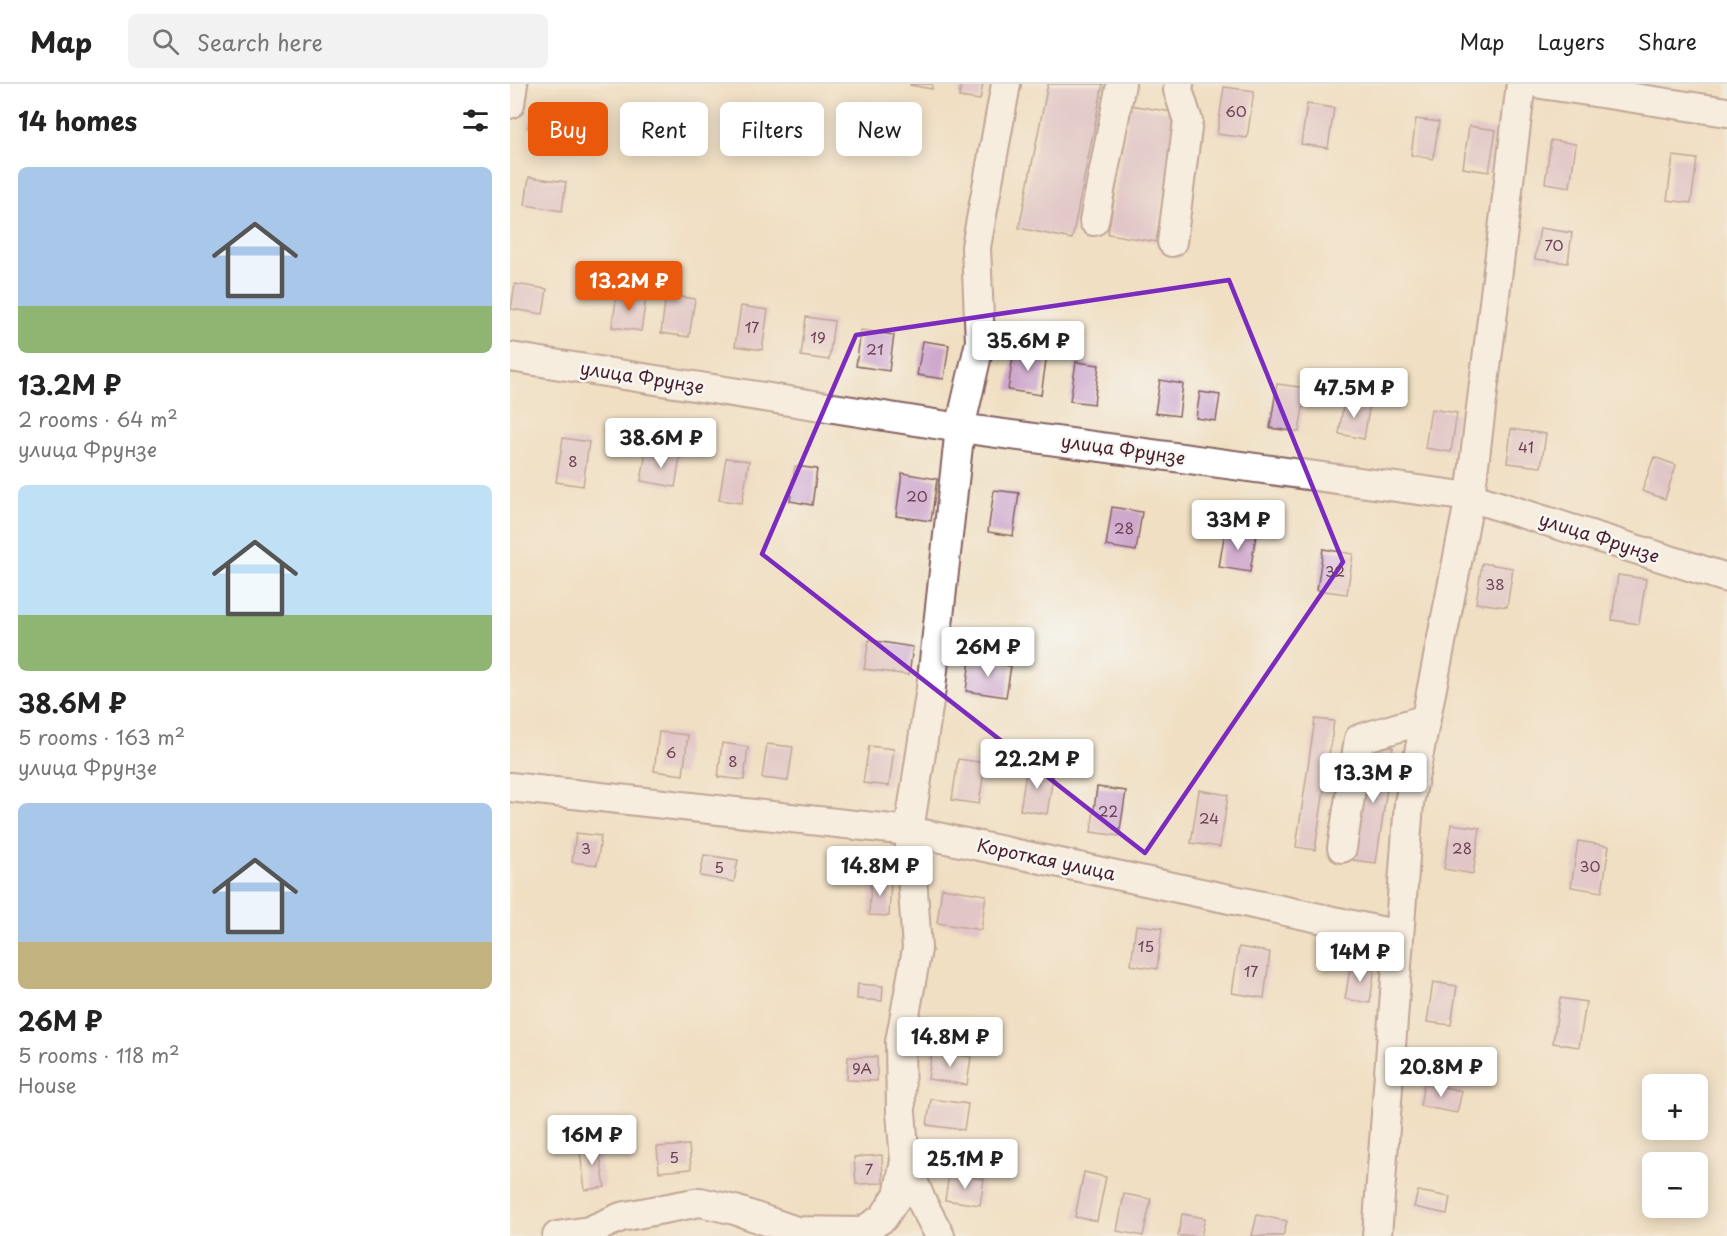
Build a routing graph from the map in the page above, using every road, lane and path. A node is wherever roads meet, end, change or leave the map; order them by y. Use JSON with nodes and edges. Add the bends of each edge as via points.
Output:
{"nodes":[{"id":1,"x":513,"y":84,"type":"edge"},
{"id":2,"x":1006,"y":84,"type":"edge"},
{"id":3,"x":1121,"y":84,"type":"edge"},
{"id":4,"x":1179,"y":84,"type":"edge"},
{"id":5,"x":1521,"y":84,"type":"edge"},
{"id":6,"x":1541,"y":84,"type":"edge"},
{"id":7,"x":510,"y":104,"type":"edge"},
{"id":8,"x":1727,"y":112,"type":"edge"},
{"id":9,"x":1094,"y":221,"type":"dead end"},
{"id":10,"x":1172,"y":242,"type":"dead end"},
{"id":11,"x":510,"y":354,"type":"edge"},
{"id":12,"x":960,"y":428,"type":"junction"},
{"id":13,"x":1470,"y":497,"type":"junction"},
{"id":14,"x":1727,"y":578,"type":"edge"},
{"id":15,"x":1426,"y":719,"type":"junction"},
{"id":16,"x":510,"y":787,"type":"edge"},
{"id":17,"x":909,"y":831,"type":"junction"},
{"id":18,"x":1342,"y":848,"type":"dead end"},
{"id":19,"x":1399,"y":935,"type":"junction"},
{"id":20,"x":905,"y":1161,"type":"junction"},
{"id":21,"x":557,"y":1236,"type":"edge"},
{"id":22,"x":940,"y":1236,"type":"edge"},
{"id":23,"x":1377,"y":1236,"type":"edge"}],
"edges":[{"from":1,"to":7,"type":"street"},
{"from":2,"to":12,"type":"street","via":[[976,247],[980,342]]},
{"from":3,"to":9,"type":"street"},
{"from":4,"to":10,"type":"street","via":[[1188,121]]},
{"from":5,"to":13,"type":"street"},
{"from":6,"to":8,"type":"street"},
{"from":11,"to":12,"type":"street","name":"улица Фрунзе"},
{"from":12,"to":13,"type":"street","name":"улица Фрунзе"},
{"from":12,"to":17,"type":"street"},
{"from":13,"to":14,"type":"street","name":"улица Фрунзе"},
{"from":13,"to":15,"type":"street"},
{"from":15,"to":18,"type":"street","via":[[1359,739]]},
{"from":15,"to":19,"type":"street","via":[[1409,803]]},
{"from":16,"to":17,"type":"street","name":"Короткая улица"},
{"from":17,"to":19,"type":"street","name":"Короткая улица"},
{"from":17,"to":20,"type":"street","via":[[917,949],[900,1042]]},
{"from":19,"to":23,"type":"street"},
{"from":20,"to":21,"type":"street","via":[[898,1195],[883,1218],[861,1232],[796,1231],[700,1202],[621,1217],[590,1231]]},
{"from":20,"to":22,"type":"street"}]}
